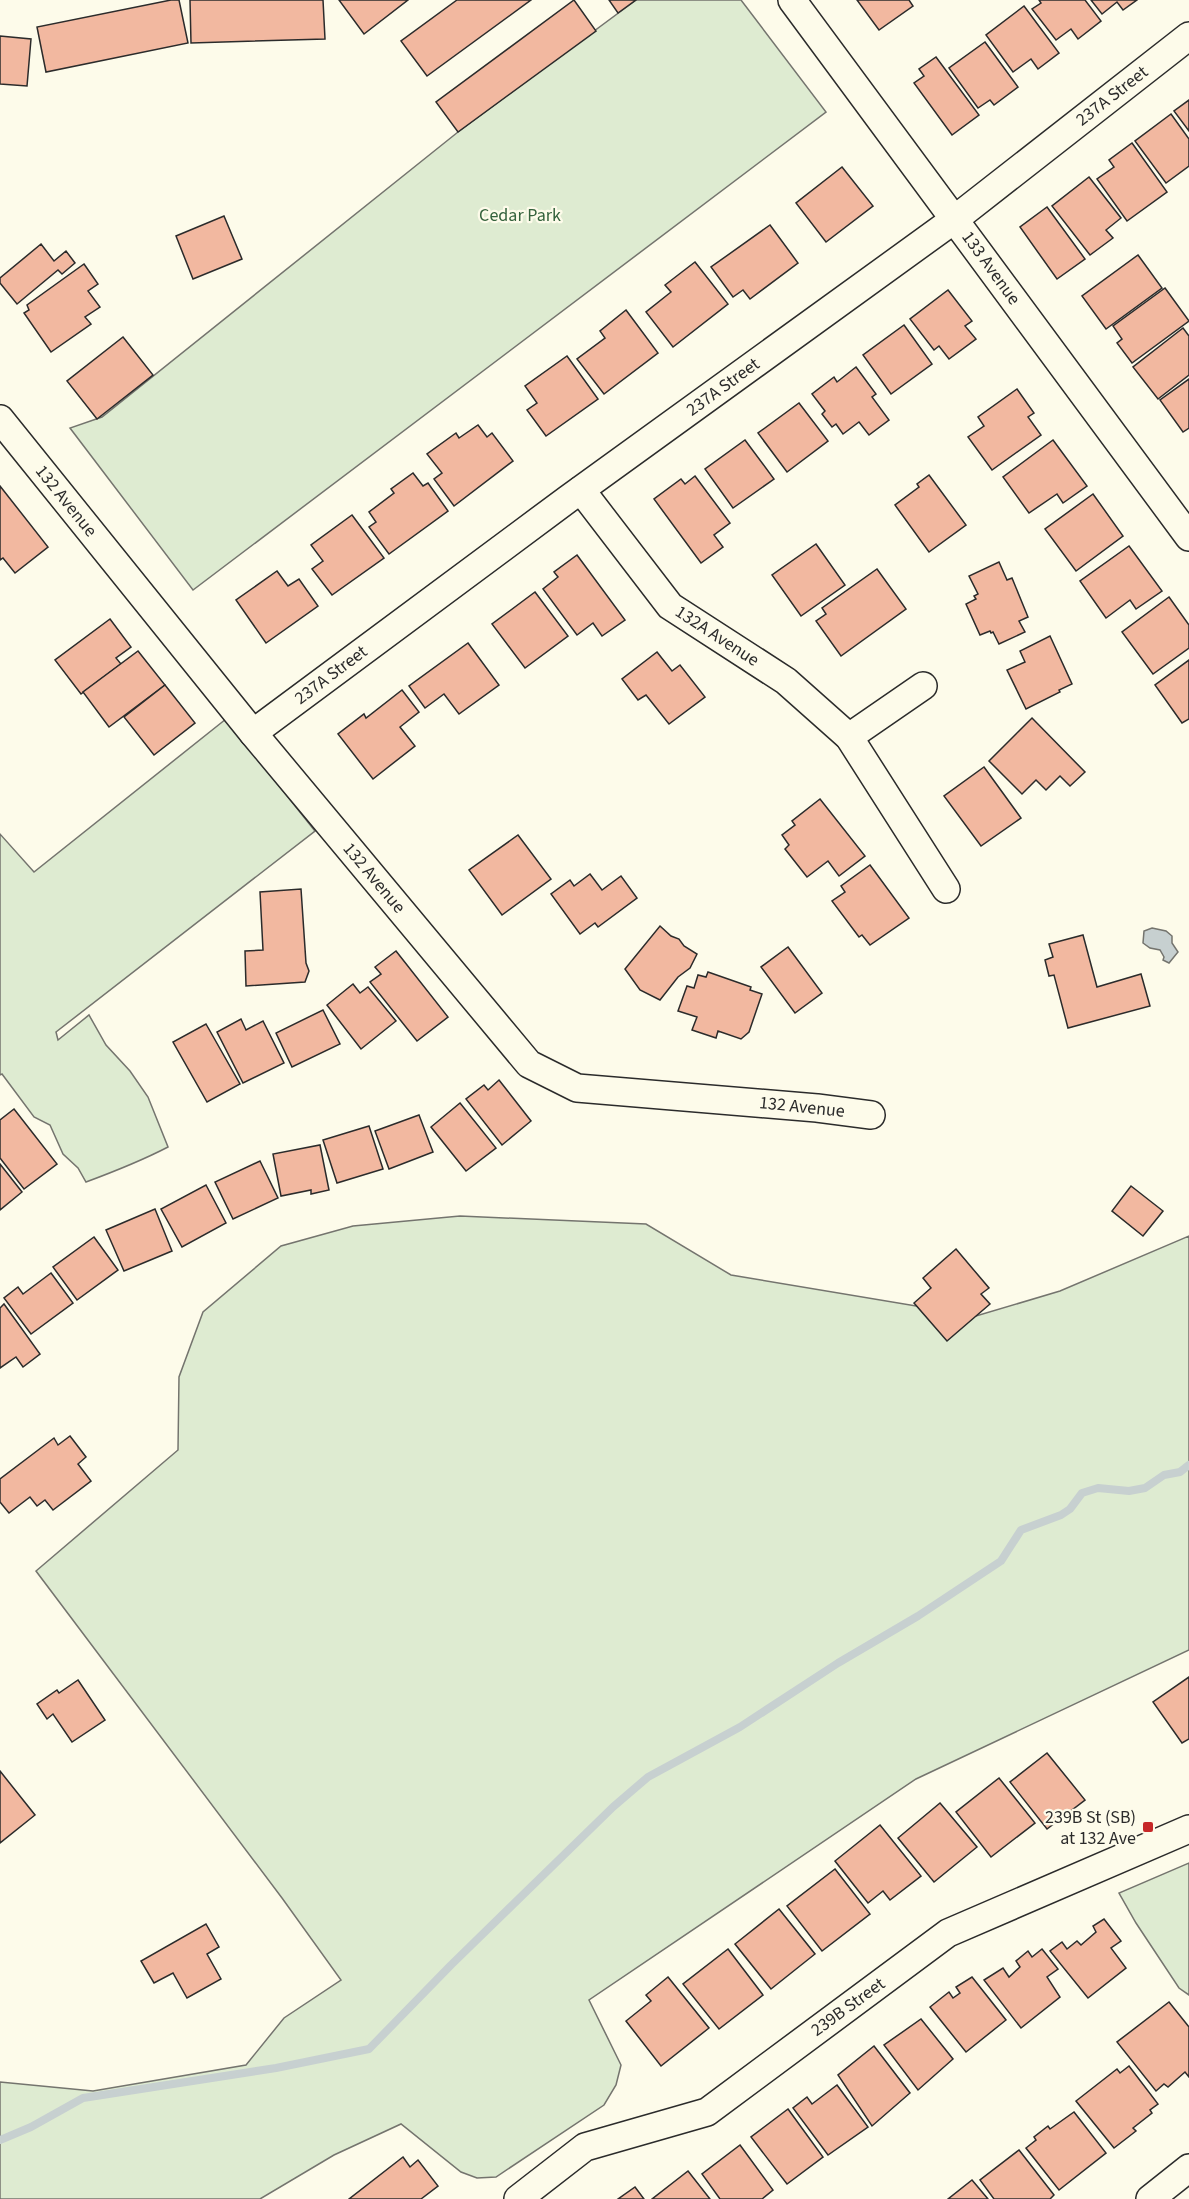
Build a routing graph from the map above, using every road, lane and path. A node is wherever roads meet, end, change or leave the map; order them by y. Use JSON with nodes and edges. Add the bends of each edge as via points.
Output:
{"nodes":[{"id":1,"x":792,"y":0,"type":"edge"},
{"id":2,"x":1189,"y":36,"type":"edge"},
{"id":3,"x":955,"y":219,"type":"junction"},
{"id":4,"x":0,"y":419,"type":"edge"},
{"id":5,"x":581,"y":490,"type":"junction"},
{"id":6,"x":1189,"y":537,"type":"edge"},
{"id":7,"x":923,"y":686,"type":"dead end"},
{"id":8,"x":253,"y":733,"type":"junction"},
{"id":9,"x":849,"y":737,"type":"junction"},
{"id":10,"x":946,"y":889,"type":"dead end"},
{"id":11,"x":871,"y":1115,"type":"dead end"},
{"id":12,"x":1189,"y":1829,"type":"edge"},
{"id":13,"x":1189,"y":2168,"type":"edge"},
{"id":14,"x":518,"y":2199,"type":"edge"},
{"id":15,"x":1149,"y":2199,"type":"edge"}],
"edges":[{"from":1,"to":3,"type":"street","name":"133 Avenue"},
{"from":2,"to":3,"type":"street","name":"237A Street"},
{"from":3,"to":5,"type":"street","name":"237A Street"},
{"from":3,"to":6,"type":"street","name":"133 Avenue"},
{"from":4,"to":8,"type":"street","name":"132 Avenue"},
{"from":5,"to":8,"type":"street","name":"237A Street"},
{"from":5,"to":9,"type":"street","name":"132A Avenue","via":[[670,606],[786,681]]},
{"from":7,"to":9,"type":"street"},
{"from":8,"to":11,"type":"street","name":"132 Avenue","via":[[530,1064],[577,1088]]},
{"from":9,"to":10,"type":"street","name":"132A Avenue"},
{"from":12,"to":14,"type":"street","name":"239B Street","via":[[948,1934],[707,2112],[585,2147]]},
{"from":13,"to":15,"type":"street"}]}
